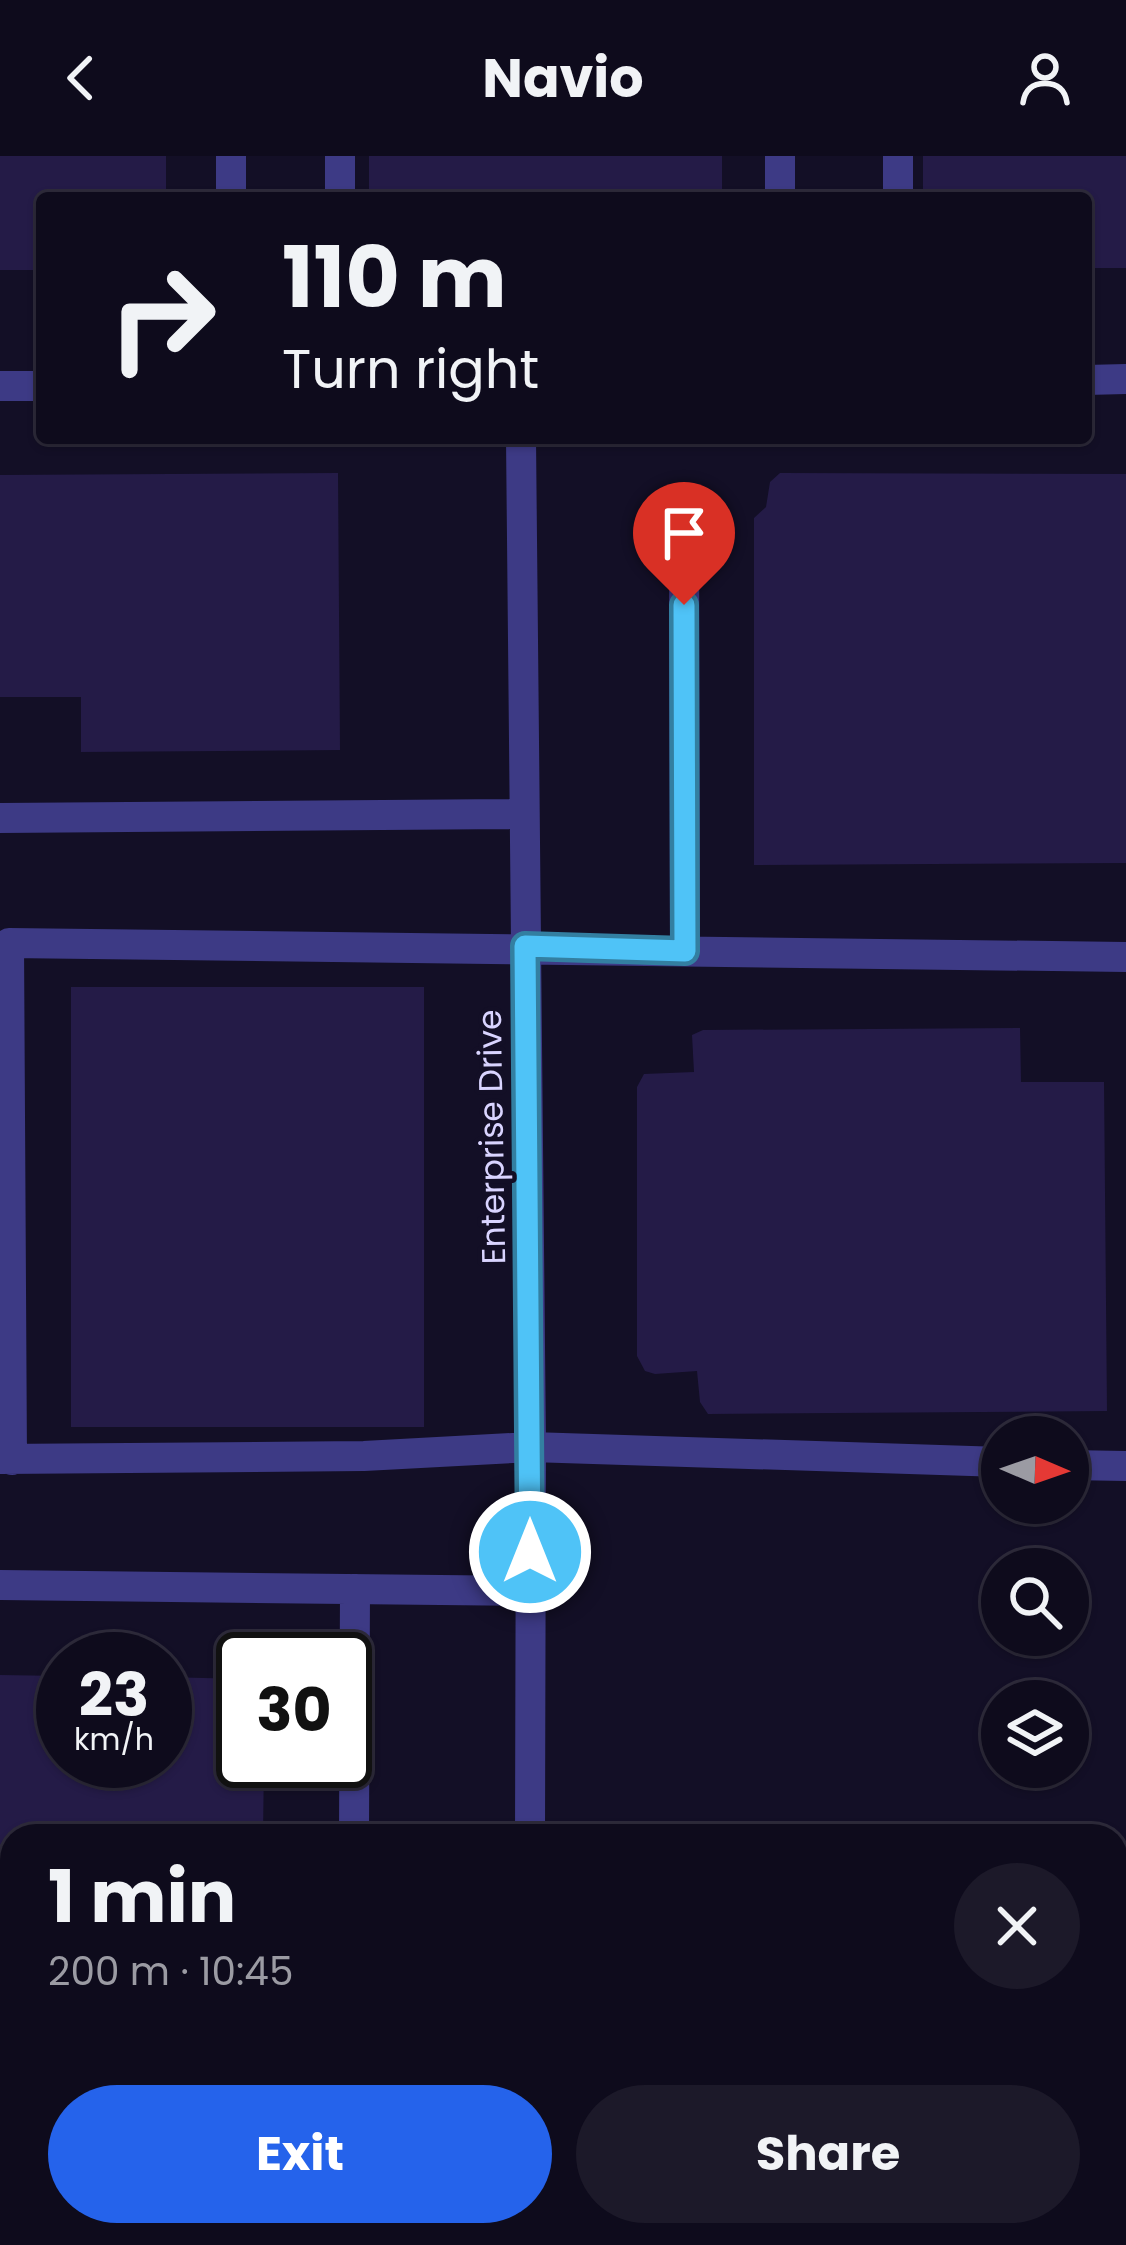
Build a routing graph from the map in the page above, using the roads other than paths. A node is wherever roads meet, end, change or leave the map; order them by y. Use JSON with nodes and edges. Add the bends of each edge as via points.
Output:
{"nodes":[{"id":1,"x":231,"y":156,"type":"edge"},
{"id":2,"x":340,"y":156,"type":"edge"},
{"id":3,"x":780,"y":156,"type":"edge"},
{"id":4,"x":898,"y":156,"type":"edge"},
{"id":5,"x":231,"y":192,"type":"edge"},
{"id":6,"x":340,"y":192,"type":"edge"},
{"id":7,"x":780,"y":192,"type":"edge"},
{"id":8,"x":898,"y":192,"type":"edge"},
{"id":9,"x":1126,"y":379,"type":"edge"},
{"id":10,"x":1092,"y":380,"type":"edge"},
{"id":11,"x":0,"y":386,"type":"edge"},
{"id":12,"x":36,"y":386,"type":"edge"},
{"id":13,"x":521,"y":444,"type":"edge"},
{"id":14,"x":684,"y":518,"type":"dead end"},
{"id":15,"x":524,"y":814,"type":"junction"},
{"id":16,"x":0,"y":818,"type":"edge"},
{"id":17,"x":4,"y":943,"type":"edge"},
{"id":18,"x":525,"y":946,"type":"junction"},
{"id":19,"x":685,"y":951,"type":"junction"},
{"id":20,"x":1126,"y":957,"type":"edge"},
{"id":21,"x":530,"y":1448,"type":"junction"},
{"id":22,"x":6,"y":1460,"type":"edge"},
{"id":23,"x":981,"y":1461,"type":"edge"},
{"id":24,"x":1089,"y":1465,"type":"edge"},
{"id":25,"x":1126,"y":1466,"type":"edge"},
{"id":26,"x":0,"y":1585,"type":"edge"},
{"id":27,"x":356,"y":1589,"type":"junction"},
{"id":28,"x":529,"y":1591,"type":"junction"},
{"id":29,"x":354,"y":1824,"type":"edge"},
{"id":30,"x":530,"y":1824,"type":"edge"}],
"edges":[{"from":1,"to":5,"type":"street"},
{"from":2,"to":6,"type":"street"},
{"from":3,"to":7,"type":"street"},
{"from":4,"to":8,"type":"street"},
{"from":9,"to":10,"type":"street"},
{"from":11,"to":12,"type":"street"},
{"from":13,"to":15,"type":"street","name":"Enterprise Drive"},
{"from":14,"to":19,"type":"street"},
{"from":15,"to":16,"type":"street"},
{"from":15,"to":18,"type":"street","name":"Enterprise Drive"},
{"from":17,"to":18,"type":"street"},
{"from":17,"to":22,"type":"street"},
{"from":18,"to":19,"type":"street"},
{"from":18,"to":21,"type":"street","name":"Enterprise Drive"},
{"from":19,"to":20,"type":"street"},
{"from":21,"to":22,"type":"street"},
{"from":21,"to":23,"type":"street"},
{"from":21,"to":28,"type":"street","name":"Enterprise Drive"},
{"from":24,"to":25,"type":"street"},
{"from":26,"to":27,"type":"street"},
{"from":27,"to":28,"type":"street"},
{"from":27,"to":29,"type":"street"},
{"from":28,"to":30,"type":"street","name":"Enterprise Drive"}]}
